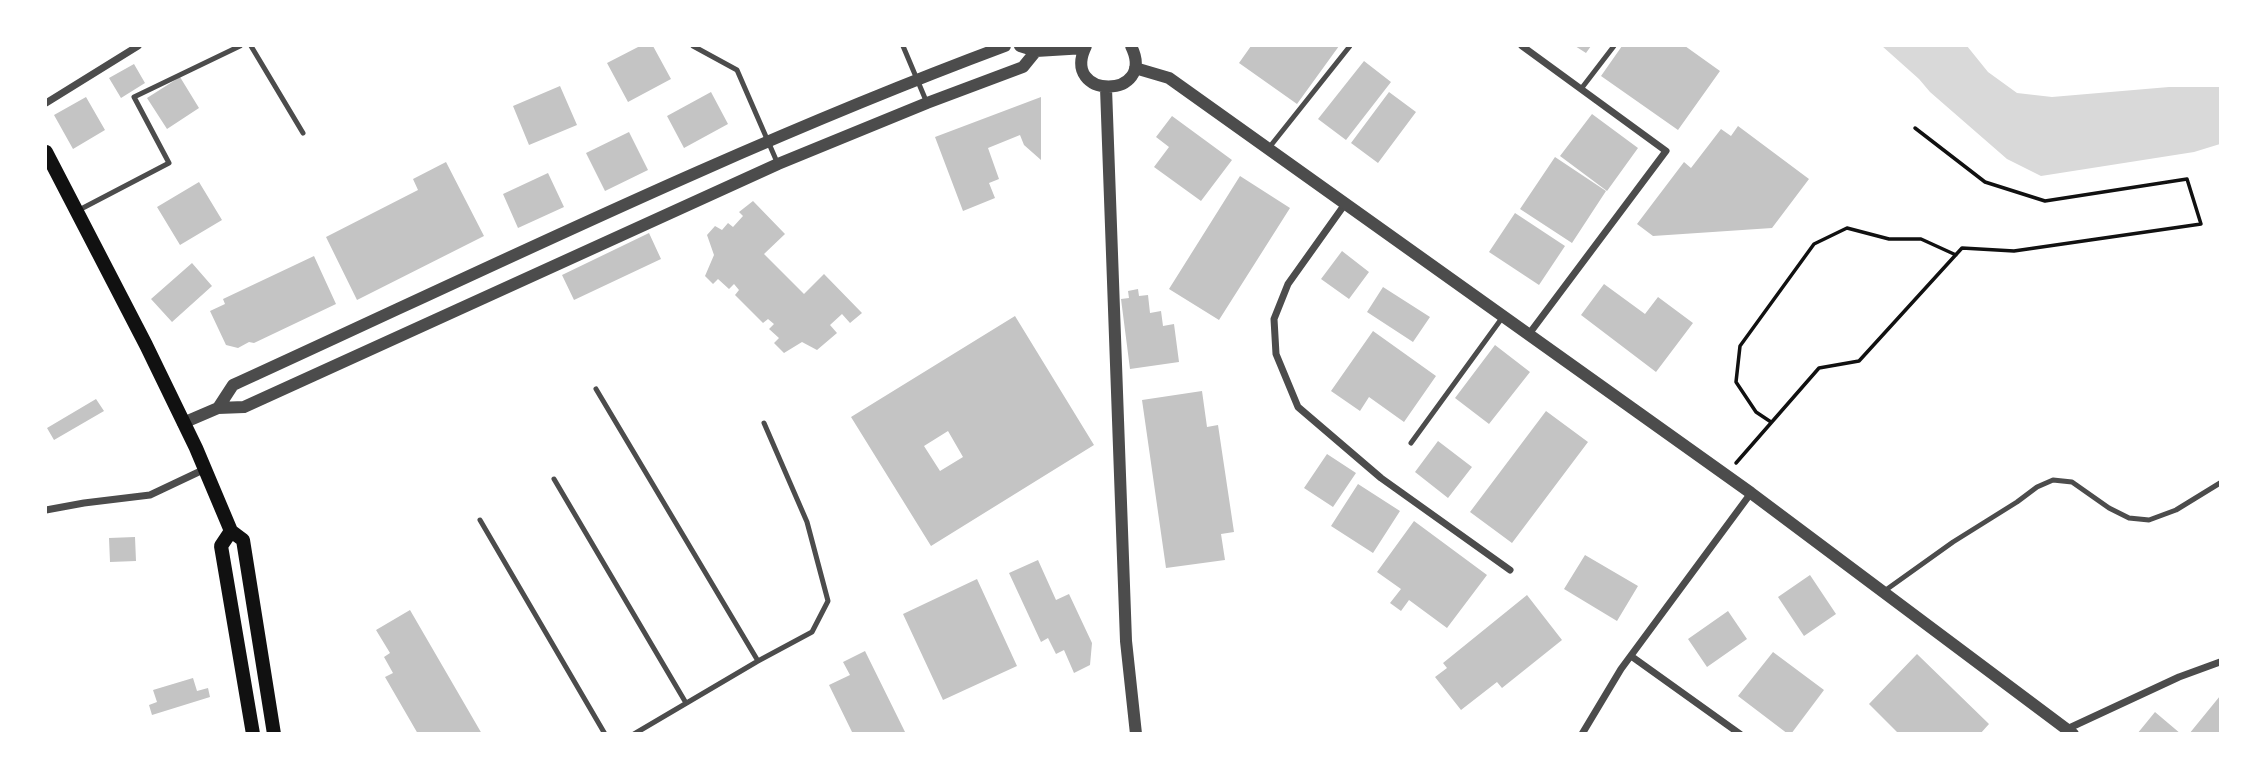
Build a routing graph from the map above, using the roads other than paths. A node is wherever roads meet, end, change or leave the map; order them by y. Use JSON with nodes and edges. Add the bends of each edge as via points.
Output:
{"nodes":[{"id":1,"x":138,"y":46,"type":"edge"},
{"id":2,"x":240,"y":46,"type":"edge"},
{"id":3,"x":251,"y":46,"type":"edge"},
{"id":4,"x":693,"y":46,"type":"edge"},
{"id":5,"x":903,"y":46,"type":"edge"},
{"id":6,"x":1006,"y":46,"type":"edge"},
{"id":7,"x":1020,"y":46,"type":"edge"},
{"id":8,"x":1131,"y":46,"type":"edge"},
{"id":9,"x":1350,"y":46,"type":"edge"},
{"id":10,"x":1522,"y":46,"type":"edge"},
{"id":11,"x":1614,"y":46,"type":"edge"},
{"id":12,"x":1085,"y":47,"type":"edge"},
{"id":13,"x":1036,"y":51,"type":"junction"},
{"id":14,"x":1135,"y":68,"type":"junction"},
{"id":15,"x":917,"y":79,"type":"junction"},
{"id":16,"x":1106,"y":88,"type":"junction"},
{"id":17,"x":1581,"y":89,"type":"junction"},
{"id":18,"x":46,"y":103,"type":"edge"},
{"id":19,"x":927,"y":103,"type":"junction"},
{"id":20,"x":303,"y":133,"type":"dead end"},
{"id":21,"x":767,"y":141,"type":"junction"},
{"id":22,"x":1268,"y":149,"type":"junction"},
{"id":23,"x":46,"y":152,"type":"edge"},
{"id":24,"x":778,"y":164,"type":"junction"},
{"id":25,"x":1345,"y":204,"type":"junction"},
{"id":26,"x":77,"y":212,"type":"junction"},
{"id":27,"x":1504,"y":316,"type":"junction"},
{"id":28,"x":1529,"y":334,"type":"junction"},
{"id":29,"x":596,"y":389,"type":"dead end"},
{"id":30,"x":218,"y":408,"type":"junction"},
{"id":31,"x":183,"y":423,"type":"junction"},
{"id":32,"x":765,"y":423,"type":"dead end"},
{"id":33,"x":1411,"y":443,"type":"dead end"},
{"id":34,"x":205,"y":469,"type":"junction"},
{"id":35,"x":554,"y":479,"type":"dead end"},
{"id":36,"x":2221,"y":483,"type":"edge"},
{"id":37,"x":1751,"y":493,"type":"junction"},
{"id":38,"x":46,"y":510,"type":"edge"},
{"id":39,"x":480,"y":520,"type":"dead end"},
{"id":40,"x":231,"y":531,"type":"junction"},
{"id":41,"x":1510,"y":570,"type":"dead end"},
{"id":42,"x":1883,"y":592,"type":"junction"},
{"id":43,"x":1631,"y":656,"type":"junction"},
{"id":44,"x":758,"y":661,"type":"junction"},
{"id":45,"x":2221,"y":662,"type":"edge"},
{"id":46,"x":685,"y":704,"type":"junction"},
{"id":47,"x":2070,"y":731,"type":"edge"},
{"id":48,"x":253,"y":733,"type":"edge"},
{"id":49,"x":274,"y":733,"type":"edge"},
{"id":50,"x":605,"y":733,"type":"edge"},
{"id":51,"x":635,"y":733,"type":"edge"},
{"id":52,"x":1136,"y":733,"type":"edge"},
{"id":53,"x":1582,"y":733,"type":"edge"},
{"id":54,"x":1740,"y":733,"type":"edge"}],
"edges":[{"from":1,"to":18,"type":"street"},
{"from":2,"to":26,"type":"lane","via":[[134,97],[169,163]]},
{"from":3,"to":20,"type":"lane"},
{"from":4,"to":21,"type":"lane","via":[[737,70]]},
{"from":5,"to":15,"type":"lane"},
{"from":6,"to":15,"type":"street"},
{"from":7,"to":13,"type":"street"},
{"from":8,"to":14,"type":"street"},
{"from":9,"to":22,"type":"lane"},
{"from":10,"to":17,"type":"street"},
{"from":11,"to":17,"type":"lane"},
{"from":12,"to":13,"type":"street"},
{"from":12,"to":16,"type":"street","via":[[1084,75]]},
{"from":13,"to":19,"type":"street","via":[[1023,67]]},
{"from":14,"to":16,"type":"street","via":[[1122,85]]},
{"from":14,"to":22,"type":"street","via":[[1169,78]]},
{"from":15,"to":19,"type":"lane"},
{"from":15,"to":21,"type":"street"},
{"from":16,"to":52,"type":"street","via":[[1126,641]]},
{"from":17,"to":28,"type":"street","via":[[1666,151]]},
{"from":19,"to":24,"type":"street"},
{"from":21,"to":24,"type":"lane"},
{"from":21,"to":30,"type":"street","via":[[233,385]]},
{"from":22,"to":25,"type":"street"},
{"from":23,"to":26,"type":"main road"},
{"from":24,"to":30,"type":"street","via":[[244,407]]},
{"from":25,"to":27,"type":"street"},
{"from":25,"to":41,"type":"street","via":[[1288,284],[1274,318],[1276,354],[1298,407],[1381,478]]},
{"from":26,"to":31,"type":"main road"},
{"from":27,"to":28,"type":"street"},
{"from":27,"to":33,"type":"lane"},
{"from":28,"to":37,"type":"street"},
{"from":29,"to":44,"type":"lane"},
{"from":30,"to":31,"type":"street"},
{"from":31,"to":34,"type":"main road"},
{"from":32,"to":44,"type":"lane","via":[[807,522],[828,601],[812,632]]},
{"from":34,"to":38,"type":"street","via":[[150,495]]},
{"from":34,"to":40,"type":"main road"},
{"from":35,"to":46,"type":"lane"},
{"from":36,"to":42,"type":"lane","via":[[2149,520],[2129,518],[2072,482],[2053,480],[2036,487]]},
{"from":37,"to":42,"type":"street"},
{"from":37,"to":43,"type":"street"},
{"from":39,"to":50,"type":"lane"},
{"from":40,"to":48,"type":"main road","via":[[221,546]]},
{"from":40,"to":49,"type":"main road","via":[[243,540]]},
{"from":42,"to":47,"type":"street"},
{"from":43,"to":53,"type":"street"},
{"from":43,"to":54,"type":"street"},
{"from":44,"to":46,"type":"lane"},
{"from":45,"to":47,"type":"street","via":[[2179,677]]},
{"from":46,"to":51,"type":"lane"}]}
